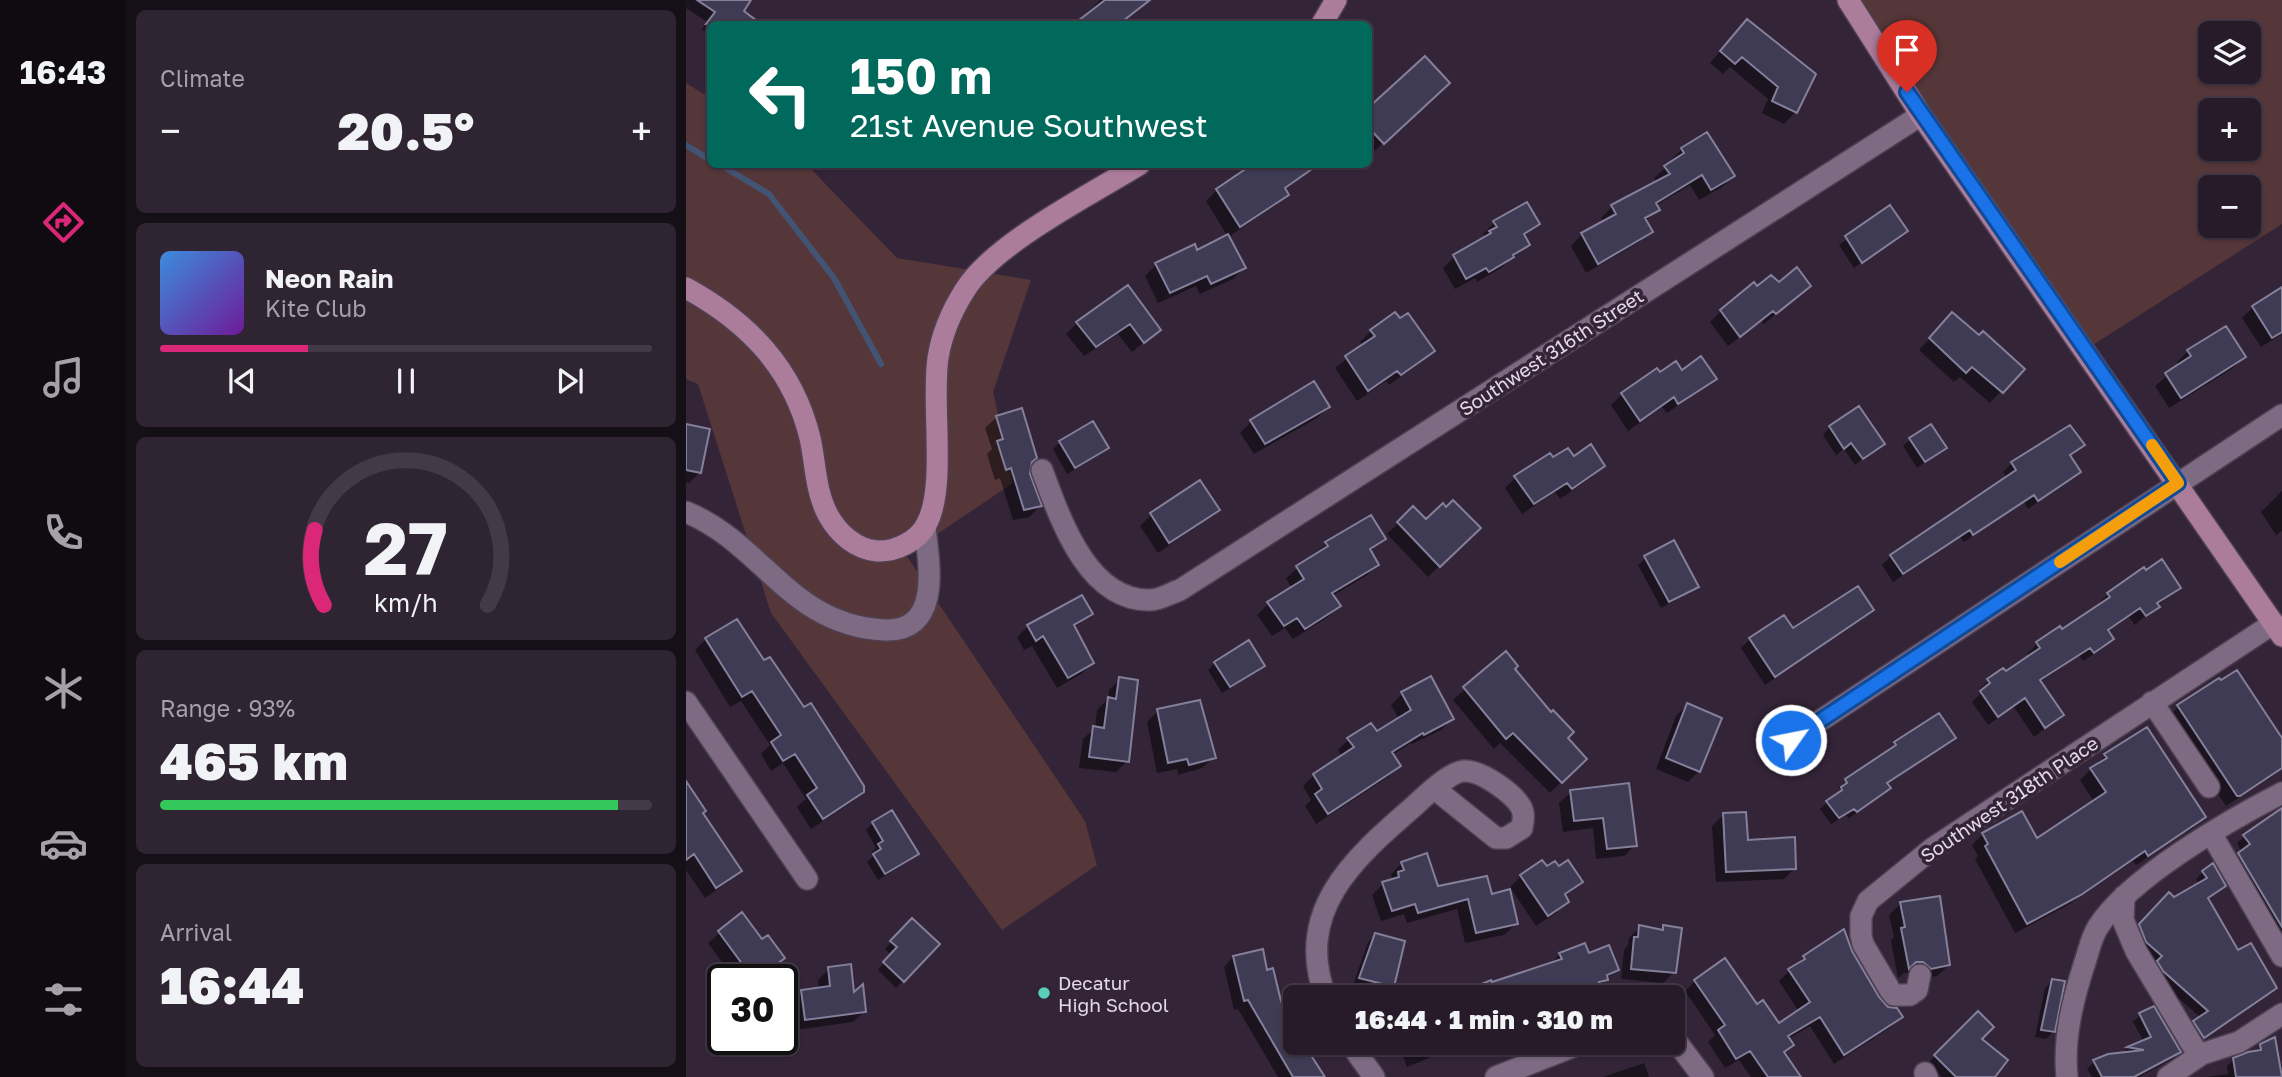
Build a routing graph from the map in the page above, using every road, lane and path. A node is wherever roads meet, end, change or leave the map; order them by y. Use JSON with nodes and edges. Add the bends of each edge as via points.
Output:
{"nodes":[{"id":1,"x":1336,"y":0,"type":"edge"},
{"id":2,"x":1847,"y":0,"type":"edge"},
{"id":3,"x":1324,"y":21,"type":"edge"},
{"id":4,"x":1922,"y":115,"type":"junction"},
{"id":5,"x":1134,"y":168,"type":"edge"},
{"id":6,"x":686,"y":288,"type":"edge"},
{"id":7,"x":2282,"y":415,"type":"edge"},
{"id":8,"x":1042,"y":470,"type":"dead end"},
{"id":9,"x":2178,"y":483,"type":"junction"},
{"id":10,"x":686,"y":512,"type":"edge"},
{"id":11,"x":925,"y":528,"type":"junction"},
{"id":12,"x":2278,"y":629,"type":"edge"},
{"id":13,"x":2152,"y":702,"type":"junction"},
{"id":14,"x":688,"y":710,"type":"edge"},
{"id":15,"x":1791,"y":740,"type":"dead end"},
{"id":16,"x":2209,"y":787,"type":"dead end"},
{"id":17,"x":1435,"y":789,"type":"dead end"},
{"id":18,"x":2282,"y":793,"type":"edge"},
{"id":19,"x":2212,"y":835,"type":"junction"},
{"id":20,"x":807,"y":879,"type":"dead end"},
{"id":21,"x":2124,"y":897,"type":"junction"},
{"id":22,"x":2282,"y":956,"type":"edge"},
{"id":23,"x":1920,"y":975,"type":"dead end"},
{"id":24,"x":1322,"y":985,"type":"edge"},
{"id":25,"x":2282,"y":1014,"type":"edge"},
{"id":26,"x":1685,"y":1053,"type":"edge"},
{"id":27,"x":1358,"y":1055,"type":"edge"},
{"id":28,"x":1552,"y":1055,"type":"edge"},
{"id":29,"x":2199,"y":1056,"type":"junction"},
{"id":30,"x":1374,"y":1077,"type":"edge"},
{"id":31,"x":1496,"y":1077,"type":"edge"},
{"id":32,"x":1703,"y":1077,"type":"edge"},
{"id":33,"x":2067,"y":1077,"type":"edge"},
{"id":34,"x":2168,"y":1077,"type":"edge"}],
"edges":[{"from":1,"to":3,"type":"main road"},
{"from":2,"to":4,"type":"main road"},
{"from":4,"to":8,"type":"street","name":"Southwest 316th Street","via":[[1181,590],[1152,600],[1128,598],[1109,586],[1079,554]]},
{"from":4,"to":9,"type":"main road"},
{"from":5,"to":11,"type":"main road","via":[[1023,236],[981,270],[956,304],[942,333],[938,359],[936,486]]},
{"from":6,"to":11,"type":"main road","via":[[741,324],[780,370],[805,423],[820,496],[841,533],[868,549],[888,551]]},
{"from":7,"to":9,"type":"street"},
{"from":9,"to":12,"type":"main road"},
{"from":9,"to":15,"type":"street"},
{"from":10,"to":11,"type":"street","via":[[731,538],[804,603],[835,620],[870,629],[905,627],[924,607],[930,579]]},
{"from":12,"to":13,"type":"street","name":"Southwest 318th Place"},
{"from":13,"to":16,"type":"street"},
{"from":13,"to":23,"type":"street","name":"Southwest 318th Place","via":[[1933,848],[1868,901],[1861,916],[1861,935],[1890,990],[1894,995],[1910,995],[1917,990]]},
{"from":14,"to":20,"type":"street"},
{"from":17,"to":24,"type":"street","via":[[1370,844],[1334,890],[1319,930]]},
{"from":18,"to":19,"type":"street"},
{"from":19,"to":21,"type":"street"},
{"from":19,"to":22,"type":"street"},
{"from":21,"to":29,"type":"street","via":[[2123,920],[2136,951]]},
{"from":21,"to":33,"type":"street","via":[[2090,943],[2065,1046]]},
{"from":25,"to":29,"type":"street","via":[[2239,1042]]},
{"from":26,"to":32,"type":"street"},
{"from":27,"to":30,"type":"street"},
{"from":28,"to":31,"type":"street"},
{"from":29,"to":34,"type":"street"}]}
